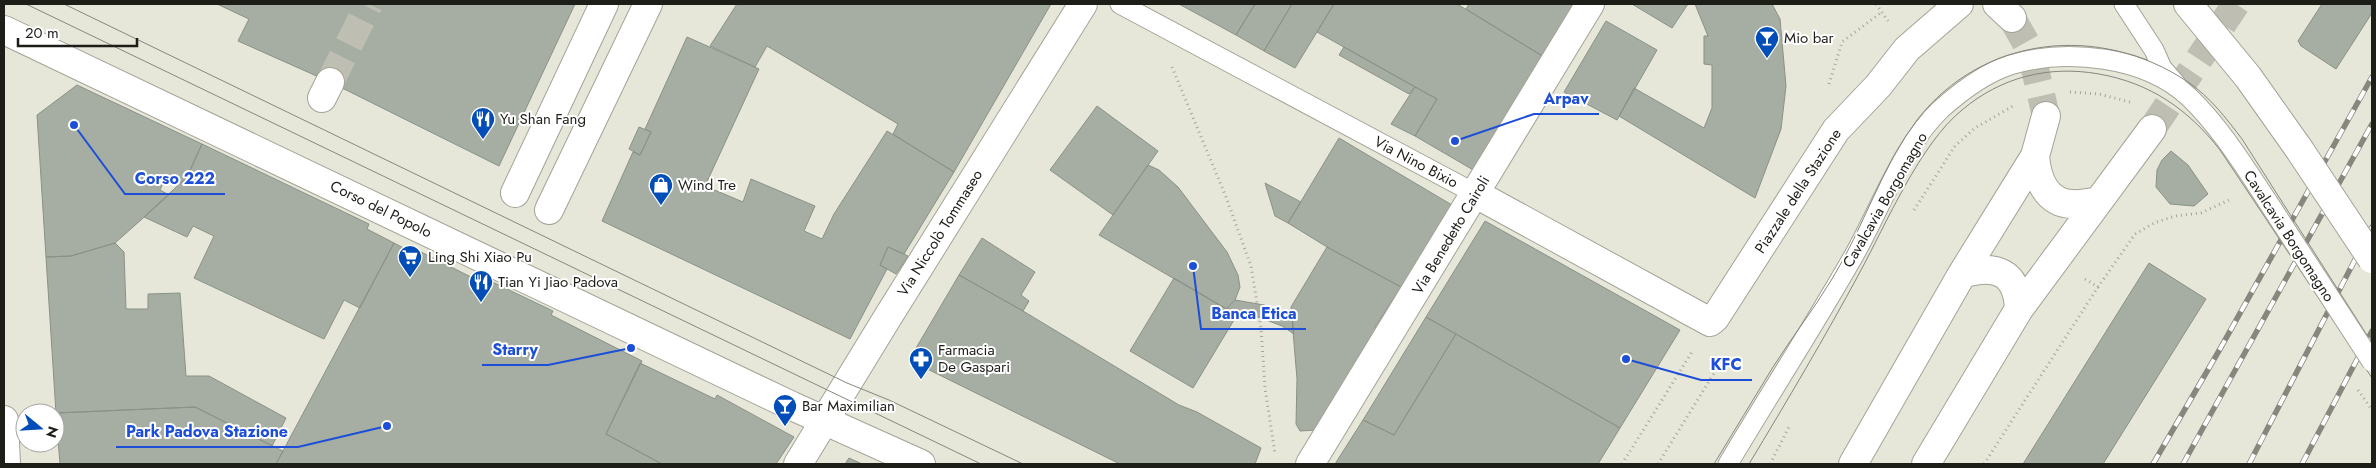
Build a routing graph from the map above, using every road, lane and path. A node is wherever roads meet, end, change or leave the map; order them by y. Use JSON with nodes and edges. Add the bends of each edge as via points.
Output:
{"nodes":[{"id":1,"x":604,"y":4,"type":"edge"},
{"id":2,"x":648,"y":4,"type":"edge"},
{"id":3,"x":1083,"y":4,"type":"edge"},
{"id":4,"x":1120,"y":4,"type":"edge"},
{"id":5,"x":1590,"y":4,"type":"edge"},
{"id":6,"x":1876,"y":4,"type":"edge"},
{"id":7,"x":1959,"y":4,"type":"edge"},
{"id":8,"x":2124,"y":4,"type":"edge"},
{"id":9,"x":2188,"y":4,"type":"edge"},
{"id":10,"x":4,"y":30,"type":"edge"},
{"id":11,"x":1172,"y":65,"type":"dead end"},
{"id":12,"x":1828,"y":89,"type":"dead end"},
{"id":13,"x":2181,"y":91,"type":"junction"},
{"id":14,"x":2046,"y":116,"type":"tunnel mouth"},
{"id":15,"x":2152,"y":129,"type":"tunnel mouth"},
{"id":16,"x":2035,"y":156,"type":"junction"},
{"id":17,"x":515,"y":193,"type":"dead end"},
{"id":18,"x":1476,"y":194,"type":"junction"},
{"id":19,"x":2229,"y":200,"type":"dead end"},
{"id":20,"x":2097,"y":202,"type":"junction"},
{"id":21,"x":550,"y":210,"type":"dead end"},
{"id":22,"x":2135,"y":234,"type":"dead end"},
{"id":23,"x":2372,"y":259,"type":"edge"},
{"id":24,"x":1962,"y":274,"type":"junction"},
{"id":25,"x":2098,"y":287,"type":"dead end"},
{"id":26,"x":2020,"y":309,"type":"junction"},
{"id":27,"x":1710,"y":322,"type":"junction"},
{"id":28,"x":2372,"y":362,"type":"edge"},
{"id":29,"x":4,"y":420,"type":"edge"},
{"id":30,"x":824,"y":420,"type":"junction"},
{"id":31,"x":1784,"y":439,"type":"dead end"},
{"id":32,"x":1276,"y":456,"type":"dead end"},
{"id":33,"x":6,"y":464,"type":"edge"},
{"id":34,"x":798,"y":464,"type":"edge"},
{"id":35,"x":921,"y":464,"type":"edge"},
{"id":36,"x":1310,"y":464,"type":"edge"},
{"id":37,"x":1622,"y":464,"type":"edge"},
{"id":38,"x":1728,"y":464,"type":"edge"},
{"id":39,"x":1770,"y":464,"type":"edge"},
{"id":40,"x":1853,"y":464,"type":"edge"},
{"id":41,"x":1926,"y":464,"type":"edge"},
{"id":42,"x":1984,"y":464,"type":"edge"}],
"edges":[{"from":1,"to":17,"type":"street"},
{"from":2,"to":21,"type":"street"},
{"from":3,"to":30,"type":"street","name":"Via Niccolò Tommaseo"},
{"from":4,"to":18,"type":"lane","name":"Via Nino Bixio"},
{"from":5,"to":18,"type":"street","name":"Via Benedetto Cairoli"},
{"from":6,"to":12,"type":"path","via":[[1882,12],[1842,42]]},
{"from":7,"to":27,"type":"street","name":"Piazzale della Stazione","via":[[1907,49],[1878,86],[1836,130]]},
{"from":8,"to":13,"type":"lane","name":"Cavalcavia Borgomagno","via":[[2162,68]]},
{"from":9,"to":23,"type":"street","bridge":true,"via":[[2248,77]]},
{"from":10,"to":30,"type":"street","name":"Corso del Popolo"},
{"from":11,"to":32,"type":"path","via":[[1251,266]]},
{"from":13,"to":28,"type":"lane","name":"Cavalcavia Borgomagno","bridge":true,"via":[[2226,139]]},
{"from":13,"to":38,"type":"lane","name":"Cavalcavia Borgomagno","via":[[2169,82],[2131,66],[2107,60],[2064,57],[2008,66],[1960,94],[1940,110],[1907,155],[1853,258]]},
{"from":14,"to":16,"type":"street"},
{"from":15,"to":20,"type":"street"},
{"from":16,"to":20,"type":"street","via":[[2040,182],[2055,200],[2075,205]]},
{"from":16,"to":24,"type":"street"},
{"from":18,"to":27,"type":"street","name":"Via Nino Bixio"},
{"from":18,"to":36,"type":"street","name":"Via Benedetto Cairoli"},
{"from":19,"to":22,"type":"path","via":[[2201,213],[2154,223]]},
{"from":20,"to":26,"type":"street"},
{"from":24,"to":26,"type":"street","via":[[1981,269],[2002,273],[2016,287]]},
{"from":24,"to":40,"type":"street"},
{"from":25,"to":42,"type":"path"},
{"from":26,"to":41,"type":"street"},
{"from":27,"to":37,"type":"path"},
{"from":29,"to":33,"type":"street"},
{"from":30,"to":34,"type":"street","name":"Via Niccolò Tommaseo"},
{"from":30,"to":35,"type":"street","name":"Corso del Popolo"},
{"from":31,"to":39,"type":"path"}]}
